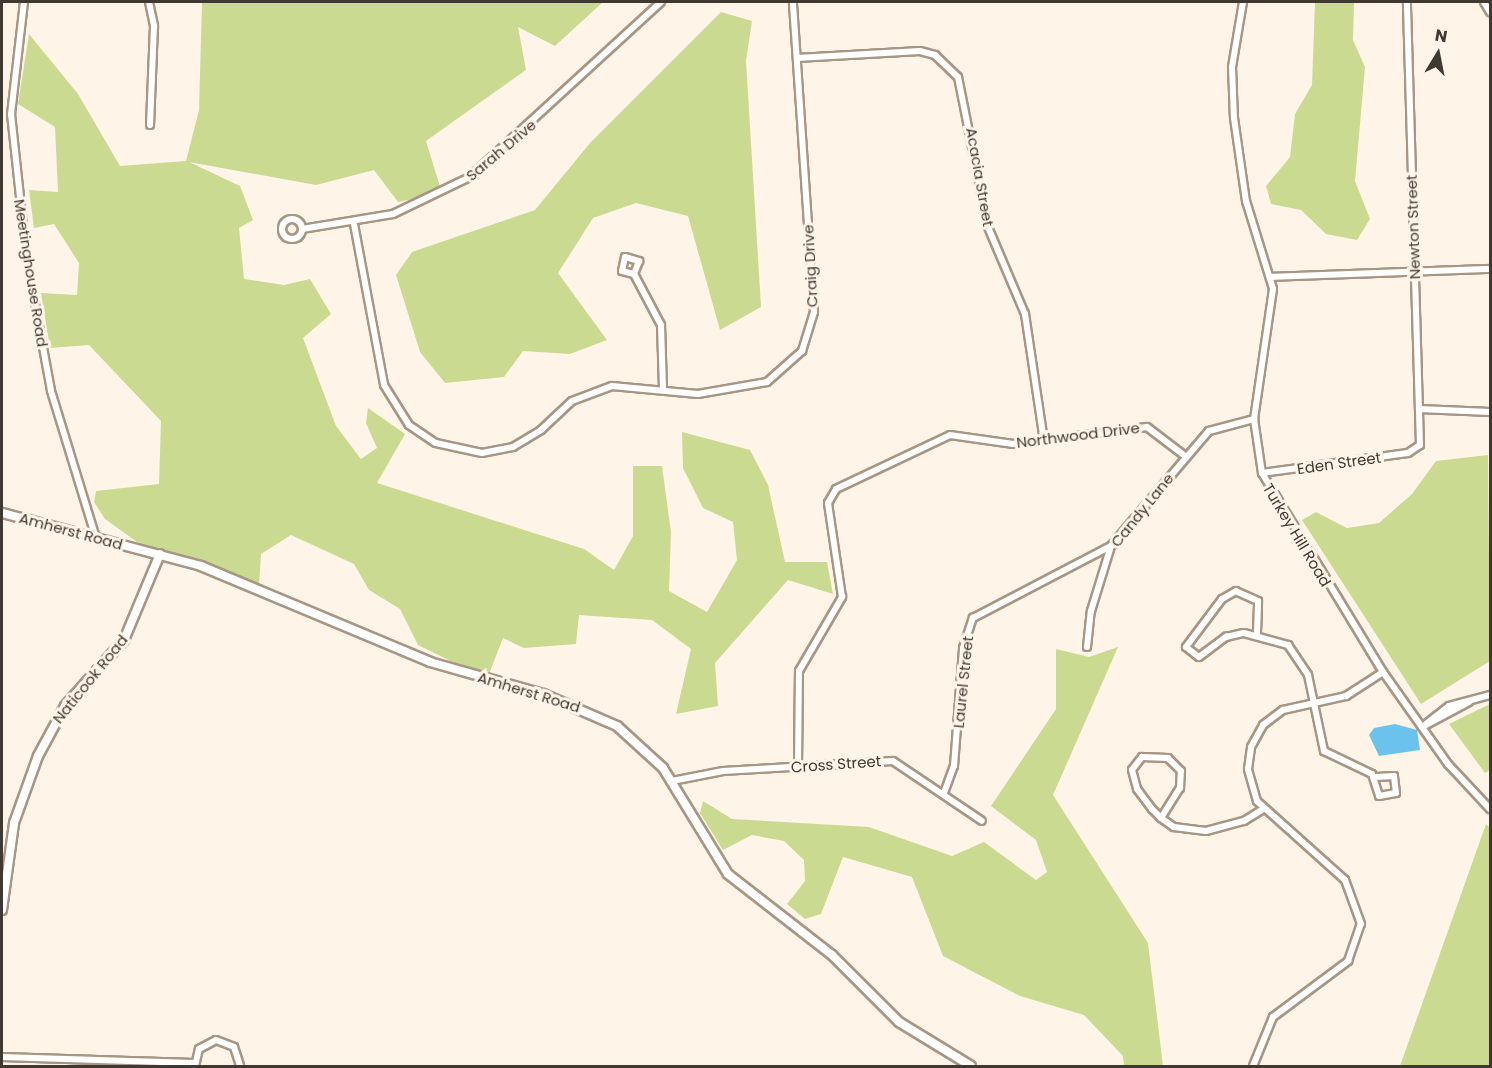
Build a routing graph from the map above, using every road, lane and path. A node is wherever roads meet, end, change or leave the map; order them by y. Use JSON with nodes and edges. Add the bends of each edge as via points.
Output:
{"nodes":[{"id":1,"x":24,"y":2,"type":"edge"},
{"id":2,"x":150,"y":2,"type":"edge"},
{"id":3,"x":661,"y":2,"type":"edge"},
{"id":4,"x":793,"y":2,"type":"edge"},
{"id":5,"x":1243,"y":2,"type":"edge"},
{"id":6,"x":1407,"y":2,"type":"edge"},
{"id":7,"x":1484,"y":2,"type":"edge"},
{"id":8,"x":1491,"y":12,"type":"edge"},
{"id":9,"x":797,"y":58,"type":"junction"},
{"id":10,"x":150,"y":124,"type":"dead end"},
{"id":11,"x":354,"y":224,"type":"junction"},
{"id":12,"x":302,"y":229,"type":"dead end"},
{"id":13,"x":1491,"y":269,"type":"edge"},
{"id":14,"x":1415,"y":270,"type":"junction"},
{"id":15,"x":634,"y":274,"type":"dead end"},
{"id":16,"x":1271,"y":277,"type":"junction"},
{"id":17,"x":663,"y":389,"type":"junction"},
{"id":18,"x":1419,"y":409,"type":"junction"},
{"id":19,"x":1491,"y":412,"type":"edge"},
{"id":20,"x":1254,"y":419,"type":"junction"},
{"id":21,"x":1044,"y":441,"type":"junction"},
{"id":22,"x":1416,"y":450,"type":"joint"},
{"id":23,"x":1185,"y":456,"type":"junction"},
{"id":24,"x":1262,"y":473,"type":"junction"},
{"id":25,"x":2,"y":513,"type":"edge"},
{"id":26,"x":96,"y":538,"type":"junction"},
{"id":27,"x":1111,"y":546,"type":"junction"},
{"id":28,"x":159,"y":554,"type":"junction"},
{"id":29,"x":1257,"y":633,"type":"junction"},
{"id":30,"x":1087,"y":647,"type":"dead end"},
{"id":31,"x":1383,"y":672,"type":"junction"},
{"id":32,"x":1491,"y":695,"type":"edge"},
{"id":33,"x":1315,"y":702,"type":"junction"},
{"id":34,"x":1422,"y":727,"type":"junction"},
{"id":35,"x":798,"y":766,"type":"junction"},
{"id":36,"x":1376,"y":777,"type":"junction"},
{"id":37,"x":672,"y":781,"type":"junction"},
{"id":38,"x":944,"y":793,"type":"junction"},
{"id":39,"x":1263,"y":809,"type":"junction"},
{"id":40,"x":1491,"y":809,"type":"edge"},
{"id":41,"x":1161,"y":818,"type":"junction"},
{"id":42,"x":982,"y":821,"type":"dead end"},
{"id":43,"x":2,"y":910,"type":"edge"},
{"id":44,"x":2,"y":1057,"type":"edge"},
{"id":45,"x":195,"y":1065,"type":"edge"},
{"id":46,"x":240,"y":1066,"type":"edge"},
{"id":47,"x":971,"y":1066,"type":"edge"},
{"id":48,"x":1253,"y":1066,"type":"edge"}],
"edges":[{"from":1,"to":26,"type":"street","name":"Meetinghouse Road","via":[[11,114],[27,261],[51,391]]},
{"from":2,"to":10,"type":"street","via":[[154,26]]},
{"from":3,"to":11,"type":"street","name":"Sarah Drive","via":[[483,168],[423,202]]},
{"from":4,"to":9,"type":"street","name":"Craig Drive"},
{"from":5,"to":16,"type":"street","name":"Turkey Hill Road","via":[[1232,67],[1234,118],[1246,201]]},
{"from":6,"to":14,"type":"street","name":"Newton Street"},
{"from":7,"to":8,"type":"street"},
{"from":9,"to":17,"type":"street","name":"Craig Drive","via":[[813,304],[805,343],[786,369],[760,386],[698,394]]},
{"from":9,"to":21,"type":"street","name":"Acacia Street","via":[[920,51],[936,55],[958,77],[988,227],[1025,314]]},
{"from":11,"to":12,"type":"street","name":"Sarah Drive"},
{"from":11,"to":17,"type":"street","name":"Craig Drive","via":[[384,386],[404,419],[436,443],[466,452],[498,451],[527,440],[567,405],[597,389],[626,384]]},
{"from":13,"to":14,"type":"street"},
{"from":14,"to":16,"type":"street"},
{"from":14,"to":18,"type":"street","name":"Newton Street"},
{"from":15,"to":17,"type":"street","via":[[661,325]]},
{"from":16,"to":20,"type":"street","name":"Turkey Hill Road","via":[[1273,316]]},
{"from":18,"to":19,"type":"street"},
{"from":18,"to":22,"type":"street","name":"Newton Street"},
{"from":20,"to":23,"type":"street","name":"Candy Lane","via":[[1209,431]]},
{"from":20,"to":24,"type":"street","name":"Turkey Hill Road"},
{"from":21,"to":23,"type":"street","name":"Northwood Drive","via":[[1147,427]]},
{"from":21,"to":35,"type":"street","name":"Northwood Drive","via":[[1013,444],[950,435],[849,481],[831,495],[842,597],[799,671]]},
{"from":22,"to":24,"type":"street","name":"Eden Street"},
{"from":23,"to":27,"type":"street","name":"Candy Lane"},
{"from":24,"to":31,"type":"street","name":"Turkey Hill Road"},
{"from":25,"to":26,"type":"street","name":"Amherst Road"},
{"from":26,"to":28,"type":"street","name":"Amherst Road"},
{"from":27,"to":30,"type":"street","name":"Candy Lane","via":[[1091,611]]},
{"from":27,"to":38,"type":"street","name":"Laurel Street","via":[[973,618],[963,648],[954,766]]},
{"from":28,"to":37,"type":"street","name":"Amherst Road","via":[[215,571],[430,662],[591,712],[633,736]]},
{"from":28,"to":43,"type":"street","name":"Naticook Road","via":[[124,640],[65,706],[38,756],[14,823]]},
{"from":29,"to":29,"type":"street","via":[[1226,637],[1199,657],[1186,647],[1222,599],[1236,591],[1258,601]]},
{"from":29,"to":33,"type":"street","via":[[1294,651]]},
{"from":31,"to":33,"type":"street","via":[[1346,696]]},
{"from":31,"to":34,"type":"street","name":"Turkey Hill Road"},
{"from":32,"to":34,"type":"street","via":[[1439,711]]},
{"from":33,"to":36,"type":"street","via":[[1326,754]]},
{"from":33,"to":39,"type":"street","via":[[1275,714],[1255,739],[1248,769]]},
{"from":34,"to":40,"type":"street","name":"Turkey Hill Road"},
{"from":35,"to":37,"type":"street","name":"Cross Street"},
{"from":35,"to":38,"type":"street","name":"Cross Street","via":[[893,761]]},
{"from":36,"to":36,"type":"street","via":[[1378,795],[1396,793],[1394,776]]},
{"from":37,"to":47,"type":"street","name":"Amherst Road","via":[[709,849],[737,882],[814,940],[899,1022]]},
{"from":38,"to":42,"type":"street","name":"Cross Street"},
{"from":39,"to":41,"type":"street","via":[[1244,821],[1200,832],[1181,830]]},
{"from":39,"to":48,"type":"street","via":[[1345,880],[1361,924],[1348,961],[1273,1017]]},
{"from":41,"to":41,"type":"street","via":[[1133,777],[1134,763],[1142,757],[1168,758],[1181,771],[1180,788]]},
{"from":44,"to":45,"type":"street"},
{"from":45,"to":46,"type":"street","via":[[203,1046],[221,1041],[237,1051]]}]}
